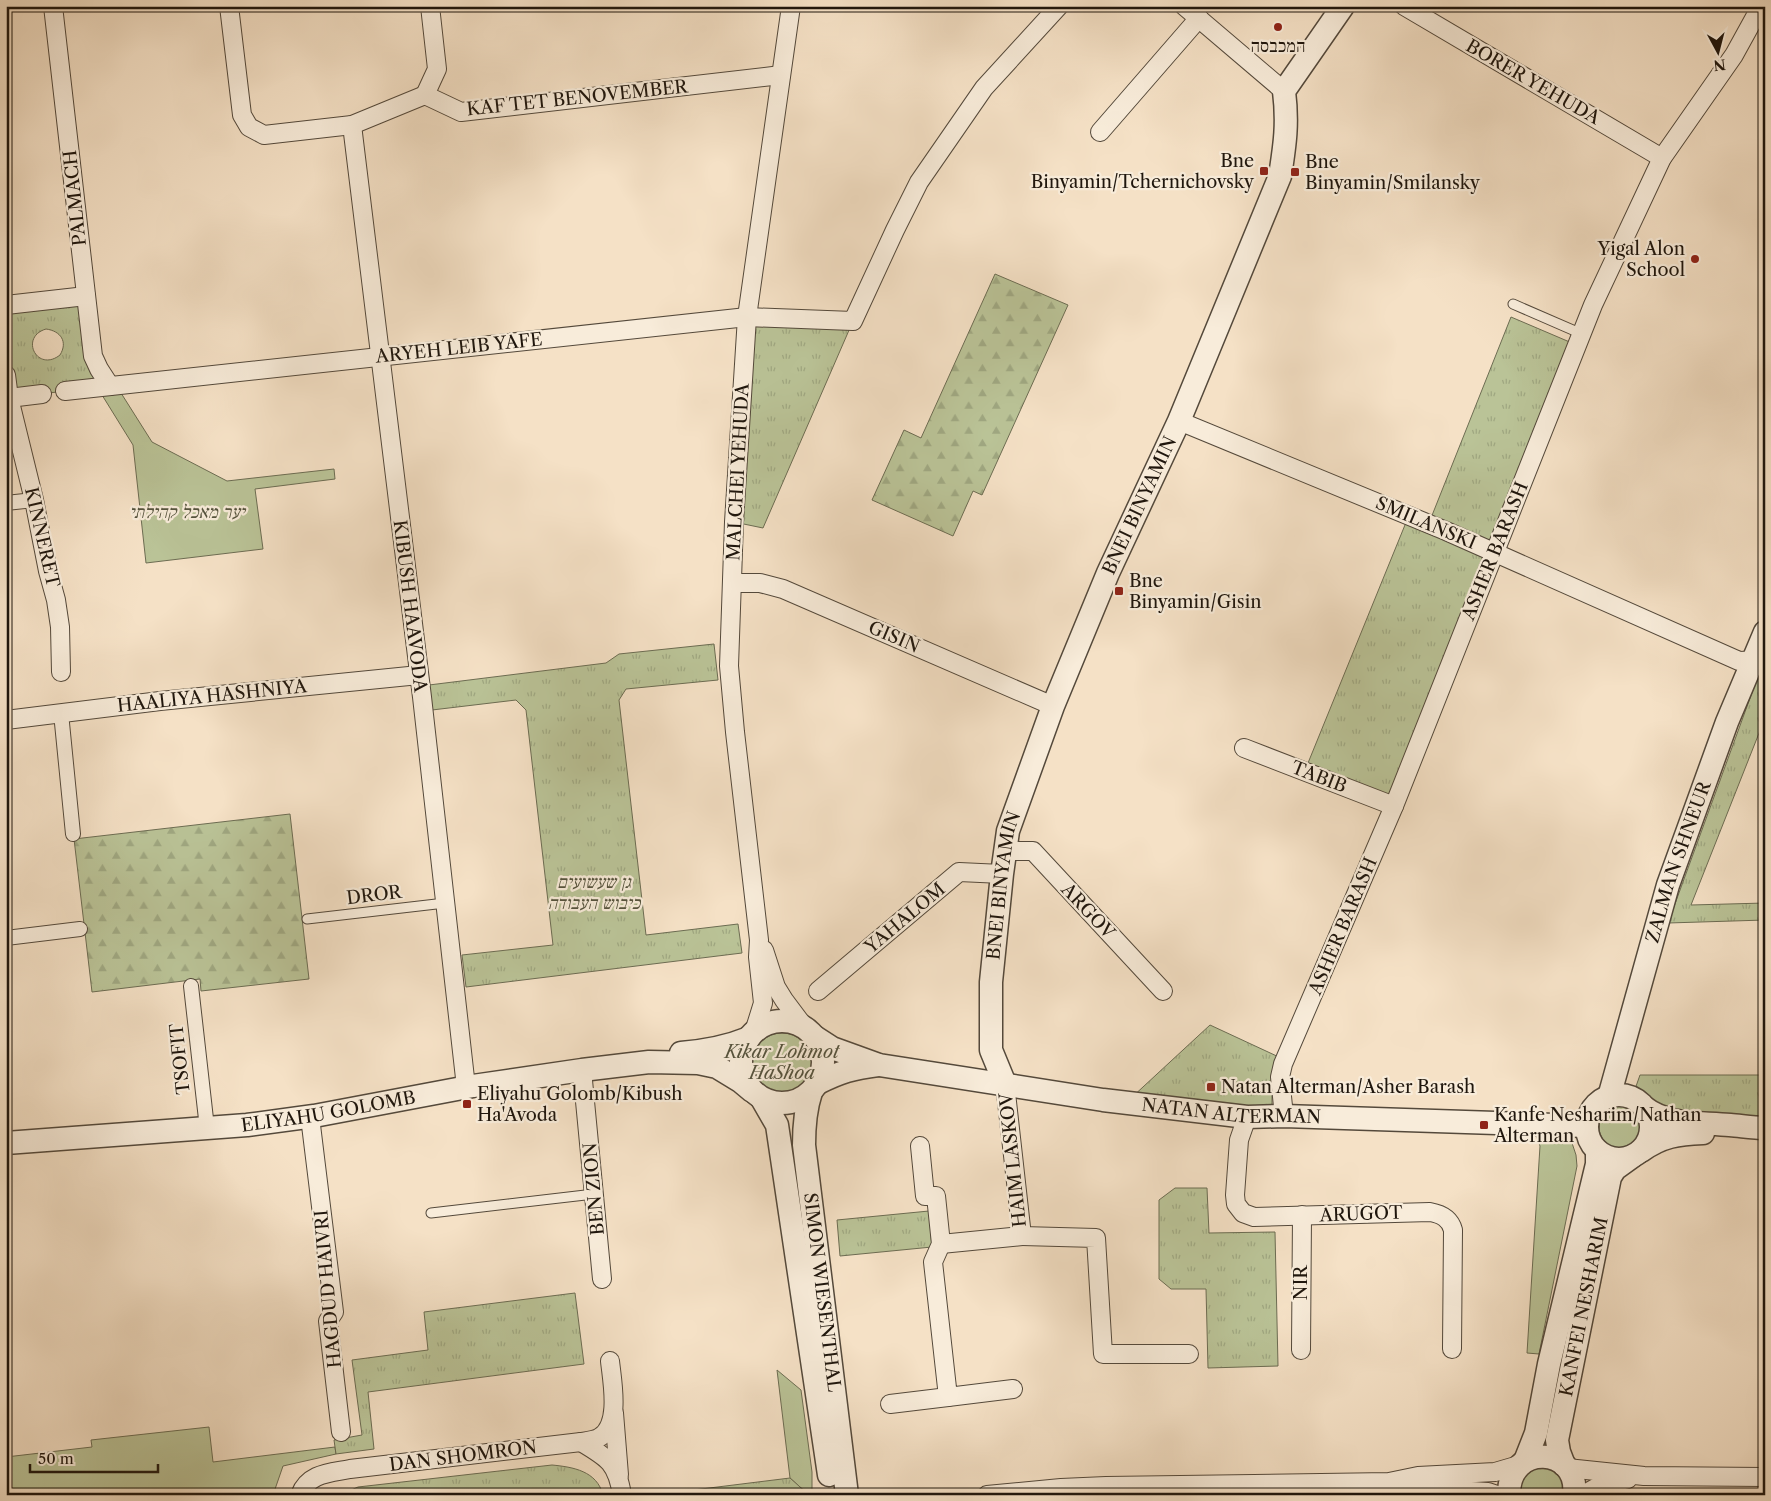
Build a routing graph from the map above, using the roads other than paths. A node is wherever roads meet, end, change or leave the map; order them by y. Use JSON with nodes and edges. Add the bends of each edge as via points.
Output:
{"nodes":[{"id":1,"x":53,"y":6,"type":"edge"},
{"id":2,"x":229,"y":6,"type":"edge"},
{"id":3,"x":430,"y":6,"type":"edge"},
{"id":4,"x":791,"y":6,"type":"edge"},
{"id":5,"x":1059,"y":6,"type":"edge"},
{"id":6,"x":1184,"y":6,"type":"edge"},
{"id":7,"x":1343,"y":6,"type":"edge"},
{"id":8,"x":1404,"y":6,"type":"edge"},
{"id":9,"x":1760,"y":6,"type":"edge"},
{"id":10,"x":1199,"y":18,"type":"junction"},
{"id":11,"x":781,"y":75,"type":"junction"},
{"id":12,"x":1284,"y":91,"type":"junction"},
{"id":13,"x":425,"y":95,"type":"junction"},
{"id":14,"x":352,"y":125,"type":"junction"},
{"id":15,"x":1100,"y":132,"type":"dead end"},
{"id":16,"x":1662,"y":158,"type":"junction"},
{"id":17,"x":86,"y":296,"type":"junction"},
{"id":18,"x":1513,"y":304,"type":"dead end"},
{"id":19,"x":6,"y":306,"type":"edge"},
{"id":20,"x":746,"y":317,"type":"junction"},
{"id":21,"x":1582,"y":334,"type":"junction"},
{"id":22,"x":380,"y":357,"type":"junction"},
{"id":23,"x":6,"y":375,"type":"edge"},
{"id":24,"x":110,"y":386,"type":"junction"},
{"id":25,"x":65,"y":391,"type":"dead end"},
{"id":26,"x":42,"y":394,"type":"dead end"},
{"id":27,"x":9,"y":398,"type":"junction"},
{"id":28,"x":1180,"y":421,"type":"junction"},
{"id":29,"x":34,"y":500,"type":"junction"},
{"id":30,"x":6,"y":503,"type":"edge"},
{"id":31,"x":1494,"y":552,"type":"junction"},
{"id":32,"x":732,"y":583,"type":"junction"},
{"id":33,"x":1765,"y":632,"type":"edge"},
{"id":34,"x":1759,"y":660,"type":"edge"},
{"id":35,"x":61,"y":672,"type":"dead end"},
{"id":36,"x":419,"y":675,"type":"junction"},
{"id":37,"x":1053,"y":706,"type":"junction"},
{"id":38,"x":61,"y":713,"type":"junction"},
{"id":39,"x":6,"y":720,"type":"edge"},
{"id":40,"x":1244,"y":748,"type":"dead end"},
{"id":41,"x":1394,"y":806,"type":"junction"},
{"id":42,"x":73,"y":834,"type":"dead end"},
{"id":43,"x":1005,"y":851,"type":"junction"},
{"id":44,"x":1002,"y":874,"type":"junction"},
{"id":45,"x":445,"y":903,"type":"junction"},
{"id":46,"x":307,"y":919,"type":"dead end"},
{"id":47,"x":80,"y":929,"type":"dead end"},
{"id":48,"x":6,"y":938,"type":"edge"},
{"id":49,"x":759,"y":940,"type":"junction"},
{"id":50,"x":191,"y":986,"type":"dead end"},
{"id":51,"x":1162,"y":991,"type":"dead end"},
{"id":52,"x":818,"y":992,"type":"dead end"},
{"id":53,"x":810,"y":1032,"type":"junction"},
{"id":54,"x":751,"y":1035,"type":"junction"},
{"id":55,"x":649,"y":1062,"type":"junction"},
{"id":56,"x":879,"y":1065,"type":"junction"},
{"id":57,"x":582,"y":1070,"type":"junction"},
{"id":58,"x":1005,"y":1084,"type":"junction"},
{"id":59,"x":466,"y":1088,"type":"junction"},
{"id":60,"x":815,"y":1088,"type":"junction"},
{"id":61,"x":757,"y":1095,"type":"junction"},
{"id":62,"x":1609,"y":1097,"type":"junction"},
{"id":63,"x":1644,"y":1107,"type":"junction"},
{"id":64,"x":310,"y":1116,"type":"junction"},
{"id":65,"x":1247,"y":1116,"type":"junction"},
{"id":66,"x":1284,"y":1116,"type":"junction"},
{"id":67,"x":1587,"y":1126,"type":"junction"},
{"id":68,"x":207,"y":1128,"type":"junction"},
{"id":69,"x":1756,"y":1128,"type":"edge"},
{"id":70,"x":6,"y":1143,"type":"edge"},
{"id":71,"x":920,"y":1146,"type":"dead end"},
{"id":72,"x":1597,"y":1151,"type":"junction"},
{"id":73,"x":1637,"y":1153,"type":"junction"},
{"id":74,"x":594,"y":1194,"type":"junction"},
{"id":75,"x":431,"y":1213,"type":"dead end"},
{"id":76,"x":1302,"y":1215,"type":"junction"},
{"id":77,"x":1022,"y":1236,"type":"junction"},
{"id":78,"x":941,"y":1244,"type":"junction"},
{"id":79,"x":602,"y":1279,"type":"dead end"},
{"id":80,"x":1452,"y":1349,"type":"dead end"},
{"id":81,"x":1301,"y":1350,"type":"dead end"},
{"id":82,"x":1189,"y":1354,"type":"dead end"},
{"id":83,"x":610,"y":1361,"type":"dead end"},
{"id":84,"x":1013,"y":1389,"type":"dead end"},
{"id":85,"x":948,"y":1397,"type":"junction"},
{"id":86,"x":890,"y":1404,"type":"dead end"},
{"id":87,"x":614,"y":1410,"type":"junction"},
{"id":88,"x":341,"y":1432,"type":"dead end"},
{"id":89,"x":581,"y":1442,"type":"junction"},
{"id":90,"x":1522,"y":1463,"type":"junction"},
{"id":91,"x":1566,"y":1466,"type":"junction"},
{"id":92,"x":1644,"y":1476,"type":"junction"},
{"id":93,"x":1765,"y":1477,"type":"edge"},
{"id":94,"x":621,"y":1487,"type":"edge"},
{"id":95,"x":1389,"y":1488,"type":"edge"},
{"id":96,"x":845,"y":1491,"type":"edge"},
{"id":97,"x":300,"y":1495,"type":"edge"},
{"id":98,"x":987,"y":1495,"type":"edge"},
{"id":99,"x":1497,"y":1495,"type":"edge"},
{"id":100,"x":1509,"y":1495,"type":"edge"},
{"id":101,"x":1574,"y":1495,"type":"edge"},
{"id":102,"x":1583,"y":1495,"type":"edge"}],
"edges":[{"from":1,"to":17,"type":"street","name":"PALMACH"},
{"from":2,"to":14,"type":"street","via":[[242,115],[249,127],[264,135]]},
{"from":3,"to":13,"type":"street","via":[[437,69]]},
{"from":4,"to":11,"type":"street","name":"MALCHEI YEHUDA"},
{"from":5,"to":20,"type":"street","name":"ARYEH LEIB YAFE","via":[[984,88],[919,182],[853,321]]},
{"from":6,"to":10,"type":"street"},
{"from":7,"to":12,"type":"street"},
{"from":8,"to":16,"type":"street","name":"BORER YEHUDA"},
{"from":9,"to":16,"type":"street","name":"ASHER BARASH","via":[[1734,55]]},
{"from":10,"to":12,"type":"street"},
{"from":10,"to":15,"type":"street"},
{"from":11,"to":13,"type":"street","name":"KAF TET BENOVEMBER","via":[[460,112]]},
{"from":11,"to":20,"type":"street","name":"MALCHEI YEHUDA"},
{"from":12,"to":28,"type":"street","name":"BNEI BINYAMIN","via":[[1287,116],[1280,176]]},
{"from":13,"to":14,"type":"street"},
{"from":14,"to":22,"type":"street","name":"KIBUSH HAAVODA"},
{"from":16,"to":21,"type":"street","name":"ASHER BARASH"},
{"from":17,"to":19,"type":"street"},
{"from":17,"to":24,"type":"street","name":"PALMACH","via":[[93,356]]},
{"from":18,"to":21,"type":"lane"},
{"from":20,"to":22,"type":"street","name":"ARYEH LEIB YAFE"},
{"from":20,"to":32,"type":"street","name":"MALCHEI YEHUDA"},
{"from":21,"to":31,"type":"street","name":"ASHER BARASH"},
{"from":22,"to":24,"type":"street","name":"ARYEH LEIB YAFE"},
{"from":22,"to":36,"type":"street","name":"KIBUSH HAAVODA"},
{"from":23,"to":27,"type":"street","name":"KINNERET"},
{"from":24,"to":25,"type":"street","name":"ARYEH LEIB YAFE"},
{"from":26,"to":27,"type":"street"},
{"from":27,"to":29,"type":"street","name":"KINNERET"},
{"from":28,"to":31,"type":"street","name":"SMILANSKI"},
{"from":28,"to":37,"type":"street","name":"BNEI BINYAMIN","via":[[1108,573]]},
{"from":29,"to":30,"type":"street"},
{"from":29,"to":35,"type":"street","name":"KINNERET","via":[[56,600]]},
{"from":31,"to":34,"type":"street","name":"SMILANSKI","via":[[1739,661]]},
{"from":31,"to":41,"type":"street","name":"ASHER BARASH"},
{"from":32,"to":37,"type":"street","name":"GISIN","via":[[760,583],[783,589]]},
{"from":32,"to":49,"type":"street","name":"MALCHEI YEHUDA","via":[[729,666]]},
{"from":33,"to":34,"type":"street","name":"ZALMAN SHNEUR"},
{"from":34,"to":62,"type":"street","name":"ZALMAN SHNEUR","via":[[1728,722],[1668,885]]},
{"from":36,"to":38,"type":"street","name":"HAALIYA HASHNIYA"},
{"from":36,"to":45,"type":"street","name":"KIBUSH HAAVODA"},
{"from":37,"to":43,"type":"street","name":"BNEI BINYAMIN","via":[[1008,831]]},
{"from":38,"to":39,"type":"street","name":"HAALIYA HASHNIYA"},
{"from":38,"to":42,"type":"street"},
{"from":40,"to":41,"type":"street","name":"TABIB"},
{"from":41,"to":66,"type":"street","name":"ASHER BARASH","via":[[1283,1064],[1280,1077]]},
{"from":43,"to":44,"type":"street","name":"BNEI BINYAMIN"},
{"from":43,"to":51,"type":"street","name":"ARGOV","via":[[1032,851]]},
{"from":44,"to":52,"type":"street","name":"YAHALOM","via":[[959,872]]},
{"from":44,"to":58,"type":"street","name":"BNEI BINYAMIN","via":[[991,982],[991,1050]]},
{"from":45,"to":46,"type":"lane","name":"DROR"},
{"from":45,"to":59,"type":"street","name":"KIBUSH HAAVODA"},
{"from":47,"to":48,"type":"street"},
{"from":49,"to":53,"type":"street","name":"MALCHEI YEHUDA","via":[[776,987]]},
{"from":49,"to":54,"type":"street","name":"MALCHEI YEHUDA","via":[[763,1003]]},
{"from":50,"to":68,"type":"street","name":"TSOFIT"},
{"from":53,"to":54,"type":"street","via":[[787,1021],[764,1025]]},
{"from":53,"to":56,"type":"street","name":"NATAN ALTERMAN","via":[[832,1048]]},
{"from":53,"to":60,"type":"street","via":[[821,1049],[824,1062]]},
{"from":54,"to":55,"type":"street","name":"ELIYAHU GOLOMB","via":[[734,1044],[666,1055]]},
{"from":54,"to":61,"type":"street","via":[[741,1054],[741,1068],[744,1080]]},
{"from":55,"to":57,"type":"street","name":"ELIYAHU GOLOMB"},
{"from":55,"to":61,"type":"street","name":"ELIYAHU GOLOMB","via":[[698,1063],[717,1067]]},
{"from":56,"to":58,"type":"street","name":"NATAN ALTERMAN"},
{"from":56,"to":60,"type":"street","name":"NATAN ALTERMAN","via":[[840,1072]]},
{"from":57,"to":59,"type":"street","name":"ELIYAHU GOLOMB"},
{"from":57,"to":74,"type":"street","name":"BEN ZION"},
{"from":58,"to":65,"type":"street","name":"NATAN ALTERMAN","via":[[1103,1100]]},
{"from":58,"to":77,"type":"street","name":"HAIM LASKOV"},
{"from":59,"to":64,"type":"street","name":"ELIYAHU GOLOMB"},
{"from":60,"to":61,"type":"street","via":[[803,1098],[789,1103],[775,1103]]},
{"from":60,"to":96,"type":"street","name":"SIMON WIESENTHAL","via":[[806,1107],[804,1145]]},
{"from":61,"to":96,"type":"street","name":"SIMON WIESENTHAL","via":[[777,1125]]},
{"from":62,"to":63,"type":"street","via":[[1626,1096]]},
{"from":62,"to":67,"type":"street","via":[[1593,1108]]},
{"from":63,"to":69,"type":"street","via":[[1666,1119]]},
{"from":63,"to":73,"type":"street","via":[[1651,1131],[1647,1143]]},
{"from":64,"to":68,"type":"street","name":"ELIYAHU GOLOMB"},
{"from":64,"to":88,"type":"street","name":"HAGDUD HAIVRI","via":[[334,1312],[328,1321]]},
{"from":65,"to":66,"type":"street","name":"NATAN ALTERMAN"},
{"from":65,"to":76,"type":"street","name":"ARUGOT","via":[[1239,1140],[1236,1204],[1243,1213],[1254,1217]]},
{"from":66,"to":67,"type":"street","name":"NATAN ALTERMAN"},
{"from":67,"to":72,"type":"street"},
{"from":68,"to":70,"type":"street","name":"ELIYAHU GOLOMB"},
{"from":69,"to":73,"type":"street","via":[[1667,1137]]},
{"from":71,"to":78,"type":"street","via":[[924,1196],[936,1196]]},
{"from":72,"to":73,"type":"street","via":[[1614,1159]]},
{"from":72,"to":90,"type":"street","name":"KANFEI NESHARIM","via":[[1597,1164],[1549,1364],[1536,1433]]},
{"from":73,"to":91,"type":"street","name":"KANFEI NESHARIM","via":[[1614,1169],[1610,1177],[1557,1440]]},
{"from":74,"to":75,"type":"lane"},
{"from":74,"to":79,"type":"street","name":"BEN ZION"},
{"from":76,"to":80,"type":"street","name":"ARUGOT","via":[[1430,1212],[1446,1218],[1453,1230]]},
{"from":76,"to":81,"type":"street","name":"NIR"},
{"from":77,"to":78,"type":"street","name":"HAIM LASKOV"},
{"from":77,"to":82,"type":"street","name":"HAIM LASKOV","via":[[1096,1238],[1103,1354]]},
{"from":78,"to":85,"type":"street","via":[[933,1262]]},
{"from":83,"to":87,"type":"street"},
{"from":84,"to":85,"type":"street"},
{"from":85,"to":86,"type":"street"},
{"from":87,"to":89,"type":"street","name":"DAN SHOMRON","via":[[610,1426],[601,1437]]},
{"from":87,"to":94,"type":"street"},
{"from":89,"to":94,"type":"street","via":[[607,1459],[614,1467]]},
{"from":89,"to":97,"type":"street","name":"DAN SHOMRON","via":[[334,1472],[319,1475],[306,1484]]},
{"from":90,"to":91,"type":"street","via":[[1539,1456],[1550,1457]]},
{"from":90,"to":95,"type":"street","via":[[1495,1472],[1418,1476]]},
{"from":90,"to":100,"type":"street","name":"KANFEI NESHARIM","via":[[1512,1474]]},
{"from":91,"to":92,"type":"street"},
{"from":91,"to":101,"type":"street","name":"KANFEI NESHARIM","via":[[1573,1477]]},
{"from":92,"to":93,"type":"street"},
{"from":92,"to":102,"type":"street","via":[[1614,1481]]},
{"from":95,"to":98,"type":"street","via":[[1106,1486]]},
{"from":95,"to":99,"type":"street"}]}
